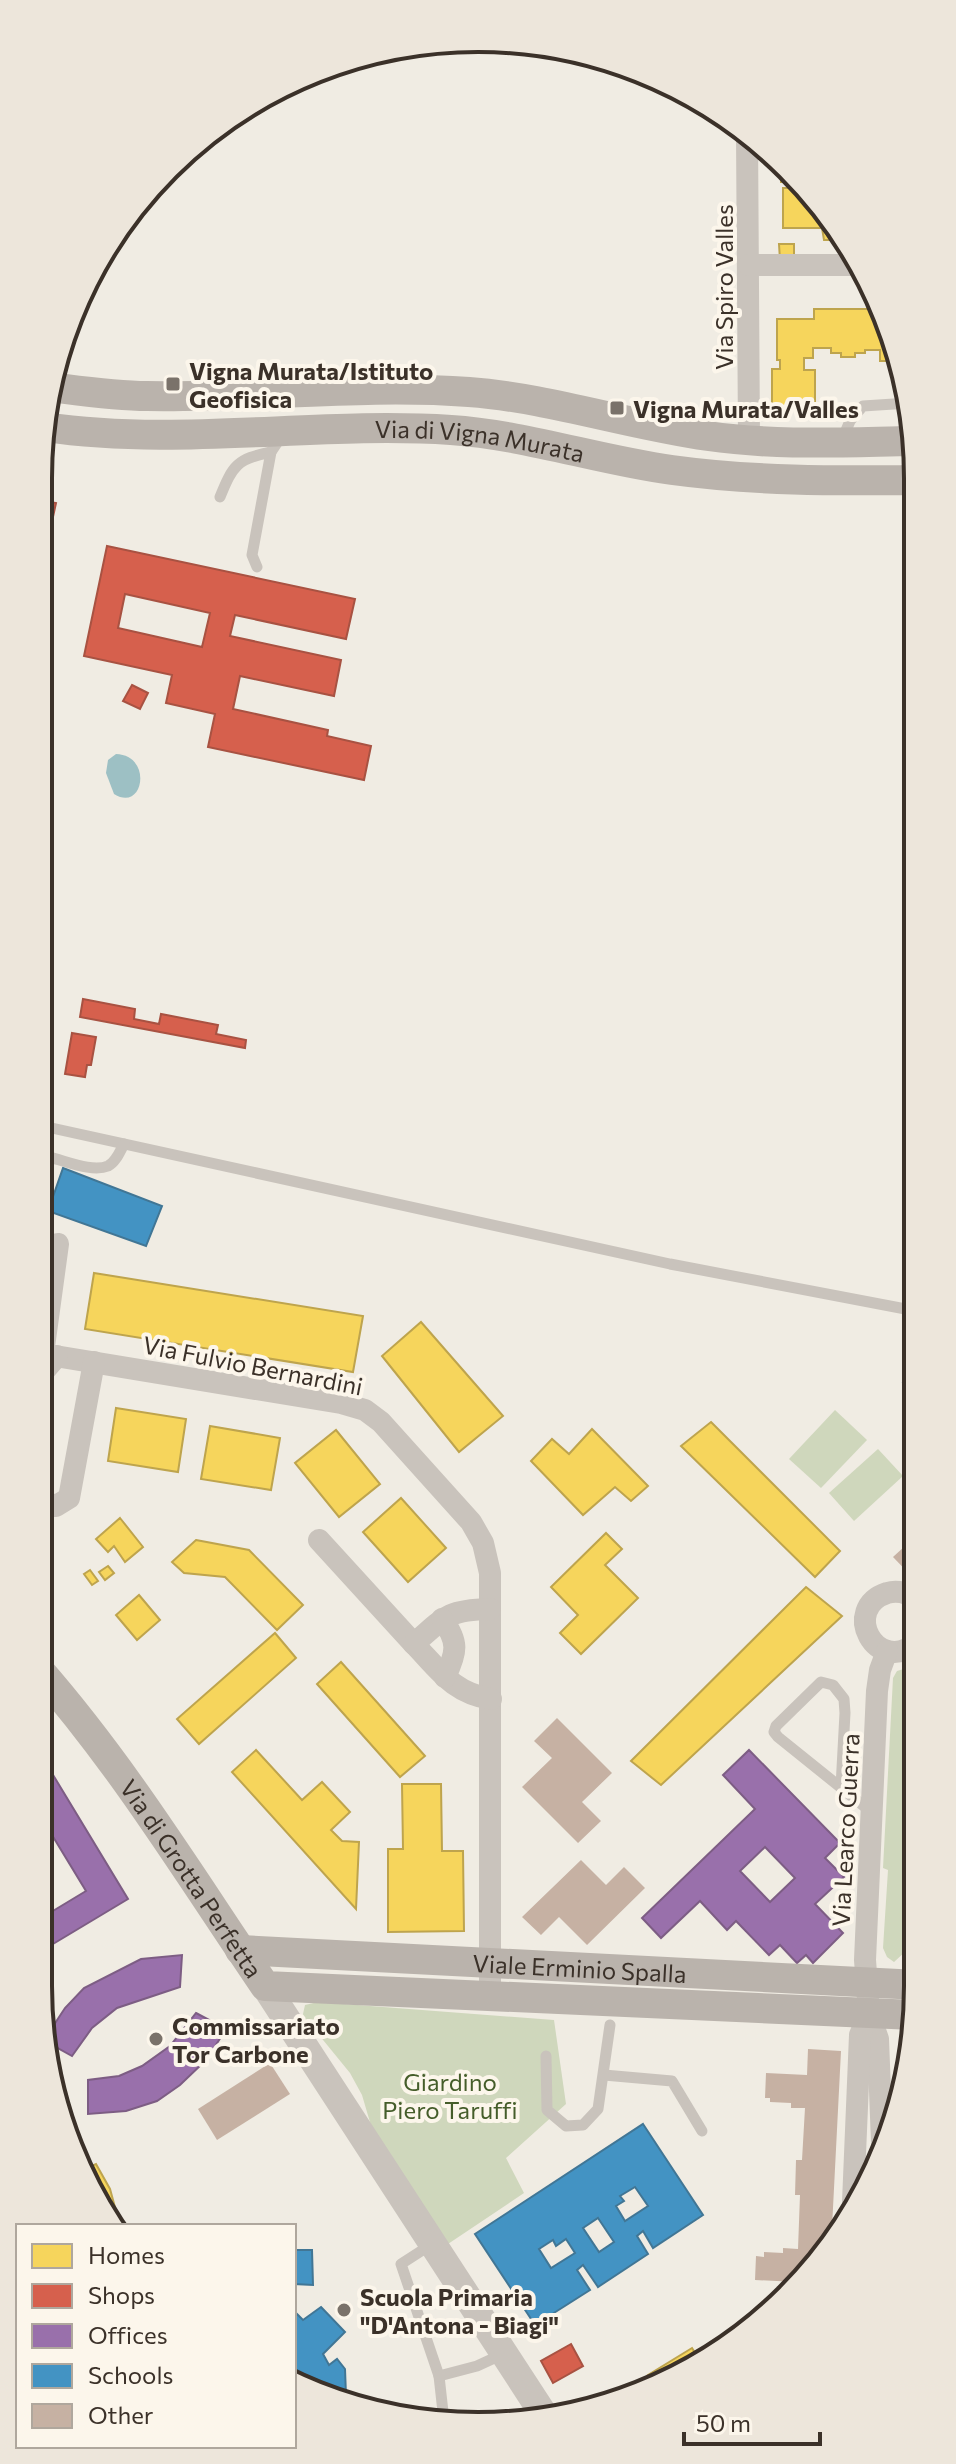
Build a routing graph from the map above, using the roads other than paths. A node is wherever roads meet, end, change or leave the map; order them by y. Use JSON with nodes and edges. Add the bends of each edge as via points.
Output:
{"nodes":[{"id":1,"x":747,"y":148,"type":"edge"},
{"id":2,"x":749,"y":265,"type":"junction"},
{"id":3,"x":847,"y":265,"type":"edge"},
{"id":4,"x":62,"y":388,"type":"edge"},
{"id":5,"x":283,"y":393,"type":"junction"},
{"id":6,"x":897,"y":404,"type":"edge"},
{"id":7,"x":55,"y":428,"type":"edge"},
{"id":8,"x":749,"y":439,"type":"junction"},
{"id":9,"x":902,"y":441,"type":"edge"},
{"id":10,"x":277,"y":442,"type":"junction"},
{"id":11,"x":841,"y":442,"type":"junction"},
{"id":12,"x":904,"y":480,"type":"edge"},
{"id":13,"x":220,"y":497,"type":"dead end"},
{"id":14,"x":257,"y":567,"type":"dead end"},
{"id":15,"x":52,"y":1128,"type":"edge"},
{"id":16,"x":124,"y":1144,"type":"junction"},
{"id":17,"x":52,"y":1156,"type":"edge"},
{"id":18,"x":58,"y":1244,"type":"dead end"},
{"id":19,"x":52,"y":1288,"type":"edge"},
{"id":20,"x":904,"y":1309,"type":"edge"},
{"id":21,"x":52,"y":1355,"type":"edge"},
{"id":22,"x":57,"y":1356,"type":"junction"},
{"id":23,"x":52,"y":1362,"type":"edge"},
{"id":24,"x":94,"y":1362,"type":"junction"},
{"id":25,"x":52,"y":1505,"type":"edge"},
{"id":26,"x":319,"y":1540,"type":"dead end"},
{"id":27,"x":904,"y":1593,"type":"edge"},
{"id":28,"x":490,"y":1609,"type":"junction"},
{"id":29,"x":442,"y":1619,"type":"junction"},
{"id":30,"x":414,"y":1644,"type":"junction"},
{"id":31,"x":904,"y":1650,"type":"edge"},
{"id":32,"x":887,"y":1651,"type":"junction"},
{"id":33,"x":445,"y":1677,"type":"junction"},
{"id":34,"x":52,"y":1689,"type":"edge"},
{"id":35,"x":491,"y":1699,"type":"junction"},
{"id":36,"x":841,"y":1787,"type":"junction"},
{"id":37,"x":871,"y":1812,"type":"junction"},
{"id":38,"x":240,"y":1950,"type":"junction"},
{"id":39,"x":491,"y":1963,"type":"junction"},
{"id":40,"x":265,"y":1986,"type":"junction"},
{"id":41,"x":904,"y":1989,"type":"edge"},
{"id":42,"x":490,"y":1996,"type":"junction"},
{"id":43,"x":868,"y":1998,"type":"junction"},
{"id":44,"x":903,"y":2011,"type":"edge"},
{"id":45,"x":610,"y":2025,"type":"dead end"},
{"id":46,"x":546,"y":2056,"type":"dead end"},
{"id":47,"x":604,"y":2075,"type":"junction"},
{"id":48,"x":881,"y":2122,"type":"edge"},
{"id":49,"x":702,"y":2131,"type":"dead end"},
{"id":50,"x":854,"y":2186,"type":"edge"},
{"id":51,"x":432,"y":2243,"type":"junction"},
{"id":52,"x":503,"y":2354,"type":"junction"},
{"id":53,"x":439,"y":2376,"type":"junction"},
{"id":54,"x":539,"y":2407,"type":"edge"},
{"id":55,"x":443,"y":2410,"type":"edge"}],
"edges":[{"from":1,"to":2,"type":"street","name":"Via Spiro Valles"},
{"from":2,"to":3,"type":"street"},
{"from":2,"to":8,"type":"street","name":"Via Spiro Valles"},
{"from":4,"to":5,"type":"main road","name":"Via di Vigna Murata","via":[[143,396]]},
{"from":5,"to":8,"type":"main road","name":"Via di Vigna Murata","via":[[480,393],[660,429]]},
{"from":5,"to":10,"type":"street"},
{"from":6,"to":11,"type":"lane","via":[[863,406]]},
{"from":7,"to":10,"type":"main road","name":"Via di Vigna Murata"},
{"from":8,"to":11,"type":"main road","name":"Via di Vigna Murata"},
{"from":9,"to":11,"type":"main road","name":"Via di Vigna Murata"},
{"from":10,"to":12,"type":"main road","name":"Via di Vigna Murata","via":[[455,430],[700,473],[786,480]]},
{"from":10,"to":13,"type":"lane","via":[[237,464]]},
{"from":10,"to":14,"type":"lane","via":[[252,555]]},
{"from":15,"to":16,"type":"lane"},
{"from":16,"to":17,"type":"lane","via":[[107,1166]]},
{"from":16,"to":20,"type":"lane","via":[[640,1258]]},
{"from":18,"to":19,"type":"street"},
{"from":21,"to":22,"type":"street"},
{"from":22,"to":23,"type":"street"},
{"from":22,"to":24,"type":"street","name":"Via Fulvio Bernardini"},
{"from":24,"to":25,"type":"street","via":[[69,1498]]},
{"from":24,"to":28,"type":"street","name":"Via Fulvio Bernardini","via":[[365,1410],[471,1522],[488,1557]]},
{"from":26,"to":30,"type":"street"},
{"from":27,"to":32,"type":"street","via":[[894,1592],[869,1606],[868,1635]]},
{"from":28,"to":29,"type":"street","via":[[461,1609]]},
{"from":28,"to":35,"type":"street","name":"Via Fulvio Bernardini"},
{"from":29,"to":30,"type":"street"},
{"from":29,"to":33,"type":"street","via":[[455,1642]]},
{"from":30,"to":33,"type":"street"},
{"from":31,"to":32,"type":"street"},
{"from":32,"to":37,"type":"street","name":"Via Learco Guerra","via":[[877,1691]]},
{"from":33,"to":35,"type":"street","via":[[462,1692]]},
{"from":34,"to":38,"type":"main road","name":"Via di Grotta Perfetta","via":[[139,1797]]},
{"from":35,"to":39,"type":"street","name":"Via Fulvio Bernardini"},
{"from":36,"to":36,"type":"lane","via":[[774,1732],[821,1682],[833,1685],[844,1699]]},
{"from":36,"to":37,"type":"lane"},
{"from":37,"to":43,"type":"street","name":"Via Learco Guerra"},
{"from":38,"to":39,"type":"main road","name":"Viale Erminio Spalla"},
{"from":38,"to":40,"type":"main road","name":"Via di Grotta Perfetta"},
{"from":39,"to":42,"type":"street","name":"Via Fulvio Bernardini"},
{"from":39,"to":43,"type":"main road","name":"Viale Erminio Spalla"},
{"from":40,"to":42,"type":"main road","name":"Viale Erminio Spalla"},
{"from":40,"to":51,"type":"street","name":"Via di Grotta Perfetta"},
{"from":41,"to":43,"type":"main road","name":"Viale Erminio Spalla"},
{"from":42,"to":43,"type":"main road","name":"Viale Erminio Spalla"},
{"from":43,"to":44,"type":"main road","name":"Viale Erminio Spalla"},
{"from":43,"to":48,"type":"street","name":"Via Learco Guerra","via":[[878,2039]]},
{"from":43,"to":50,"type":"street","name":"Via Learco Guerra","via":[[860,2035]]},
{"from":45,"to":47,"type":"lane"},
{"from":46,"to":47,"type":"lane","via":[[547,2110],[566,2126],[583,2125],[598,2109]]},
{"from":47,"to":49,"type":"lane","via":[[672,2081]]},
{"from":51,"to":52,"type":"street","name":"Via di Grotta Perfetta"},
{"from":51,"to":53,"type":"lane","via":[[401,2264]]},
{"from":52,"to":53,"type":"lane"},
{"from":52,"to":54,"type":"street","name":"Via di Grotta Perfetta"},
{"from":53,"to":55,"type":"lane"}]}
